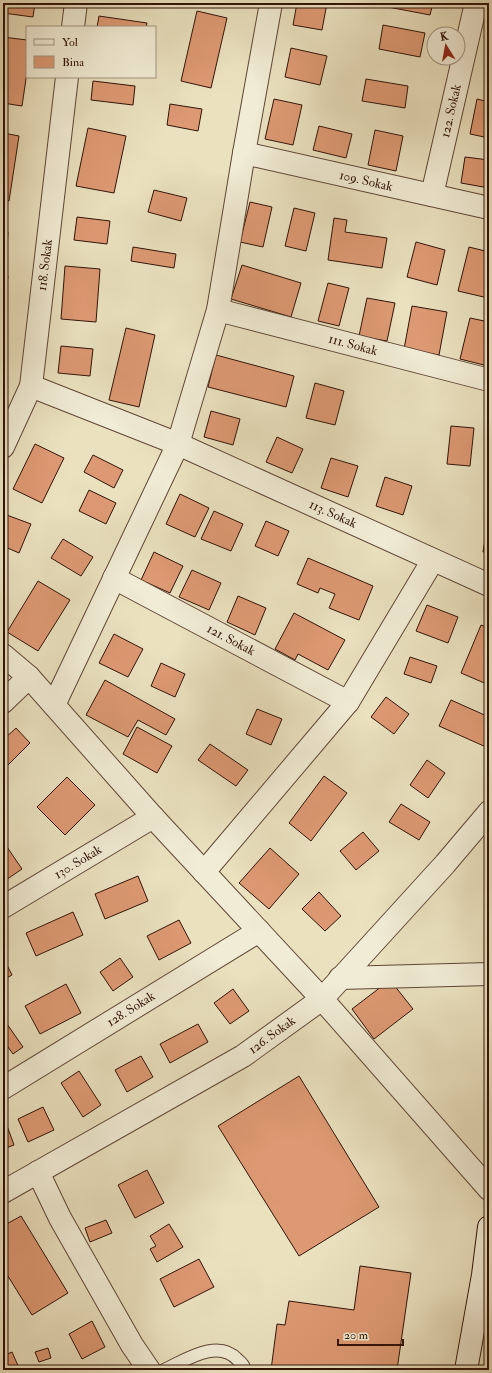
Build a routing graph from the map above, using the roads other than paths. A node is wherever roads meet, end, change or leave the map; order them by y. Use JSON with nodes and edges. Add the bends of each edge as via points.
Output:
{"nodes":[{"id":1,"x":76,"y":3,"type":"edge"},
{"id":2,"x":271,"y":3,"type":"edge"},
{"id":3,"x":476,"y":3,"type":"edge"},
{"id":4,"x":73,"y":26,"type":"edge"},
{"id":5,"x":67,"y":78,"type":"edge"},
{"id":6,"x":244,"y":153,"type":"junction"},
{"id":7,"x":432,"y":195,"type":"junction"},
{"id":8,"x":489,"y":208,"type":"edge"},
{"id":9,"x":218,"y":310,"type":"junction"},
{"id":10,"x":489,"y":380,"type":"edge"},
{"id":11,"x":31,"y":386,"type":"junction"},
{"id":12,"x":178,"y":444,"type":"junction"},
{"id":13,"x":3,"y":447,"type":"edge"},
{"id":14,"x":433,"y":560,"type":"junction"},
{"id":15,"x":114,"y":578,"type":"junction"},
{"id":16,"x":489,"y":585,"type":"edge"},
{"id":17,"x":3,"y":655,"type":"edge"},
{"id":18,"x":29,"y":677,"type":"junction"},
{"id":19,"x":3,"y":702,"type":"edge"},
{"id":20,"x":348,"y":702,"type":"junction"},
{"id":21,"x":54,"y":705,"type":"junction"},
{"id":22,"x":489,"y":812,"type":"edge"},
{"id":23,"x":153,"y":817,"type":"junction"},
{"id":24,"x":204,"y":872,"type":"junction"},
{"id":25,"x":3,"y":907,"type":"edge"},
{"id":26,"x":258,"y":931,"type":"junction"},
{"id":27,"x":489,"y":974,"type":"edge"},
{"id":28,"x":340,"y":978,"type":"junction"},
{"id":29,"x":322,"y":999,"type":"junction"},
{"id":30,"x":3,"y":1088,"type":"edge"},
{"id":31,"x":38,"y":1172,"type":"junction"},
{"id":32,"x":489,"y":1189,"type":"edge"},
{"id":33,"x":3,"y":1192,"type":"edge"},
{"id":34,"x":489,"y":1227,"type":"edge"},
{"id":35,"x":149,"y":1370,"type":"edge"},
{"id":36,"x":164,"y":1370,"type":"edge"},
{"id":37,"x":245,"y":1370,"type":"edge"},
{"id":38,"x":466,"y":1370,"type":"edge"}],
"edges":[{"from":1,"to":4,"type":"street"},
{"from":2,"to":6,"type":"street"},
{"from":3,"to":7,"type":"street","name":"122. Sokak"},
{"from":5,"to":11,"type":"street","name":"118. Sokak"},
{"from":6,"to":7,"type":"street","name":"109. Sokak"},
{"from":6,"to":9,"type":"street"},
{"from":7,"to":8,"type":"street","name":"109. Sokak"},
{"from":9,"to":10,"type":"street","name":"111. Sokak"},
{"from":9,"to":12,"type":"street"},
{"from":11,"to":12,"type":"street","name":"113. Sokak"},
{"from":11,"to":13,"type":"street","name":"118. Sokak"},
{"from":12,"to":14,"type":"street","name":"113. Sokak"},
{"from":12,"to":15,"type":"street"},
{"from":14,"to":16,"type":"street","name":"113. Sokak"},
{"from":14,"to":20,"type":"street"},
{"from":15,"to":20,"type":"street","name":"121. Sokak"},
{"from":15,"to":21,"type":"street"},
{"from":17,"to":18,"type":"street"},
{"from":18,"to":19,"type":"street"},
{"from":18,"to":21,"type":"street"},
{"from":20,"to":24,"type":"street"},
{"from":21,"to":23,"type":"street"},
{"from":22,"to":28,"type":"street","name":"126. Sokak"},
{"from":23,"to":24,"type":"street"},
{"from":23,"to":25,"type":"street","name":"130. Sokak"},
{"from":24,"to":26,"type":"street"},
{"from":26,"to":29,"type":"street"},
{"from":26,"to":30,"type":"street","name":"128. Sokak"},
{"from":27,"to":28,"type":"street"},
{"from":28,"to":29,"type":"street","name":"126. Sokak"},
{"from":29,"to":31,"type":"street","name":"126. Sokak","via":[[243,1056]]},
{"from":29,"to":32,"type":"street"},
{"from":31,"to":33,"type":"street","name":"126. Sokak"},
{"from":31,"to":35,"type":"street","via":[[64,1224],[132,1345]]},
{"from":34,"to":38,"type":"street"},
{"from":36,"to":37,"type":"lane","via":[[196,1354],[217,1349],[234,1355]]}]}
